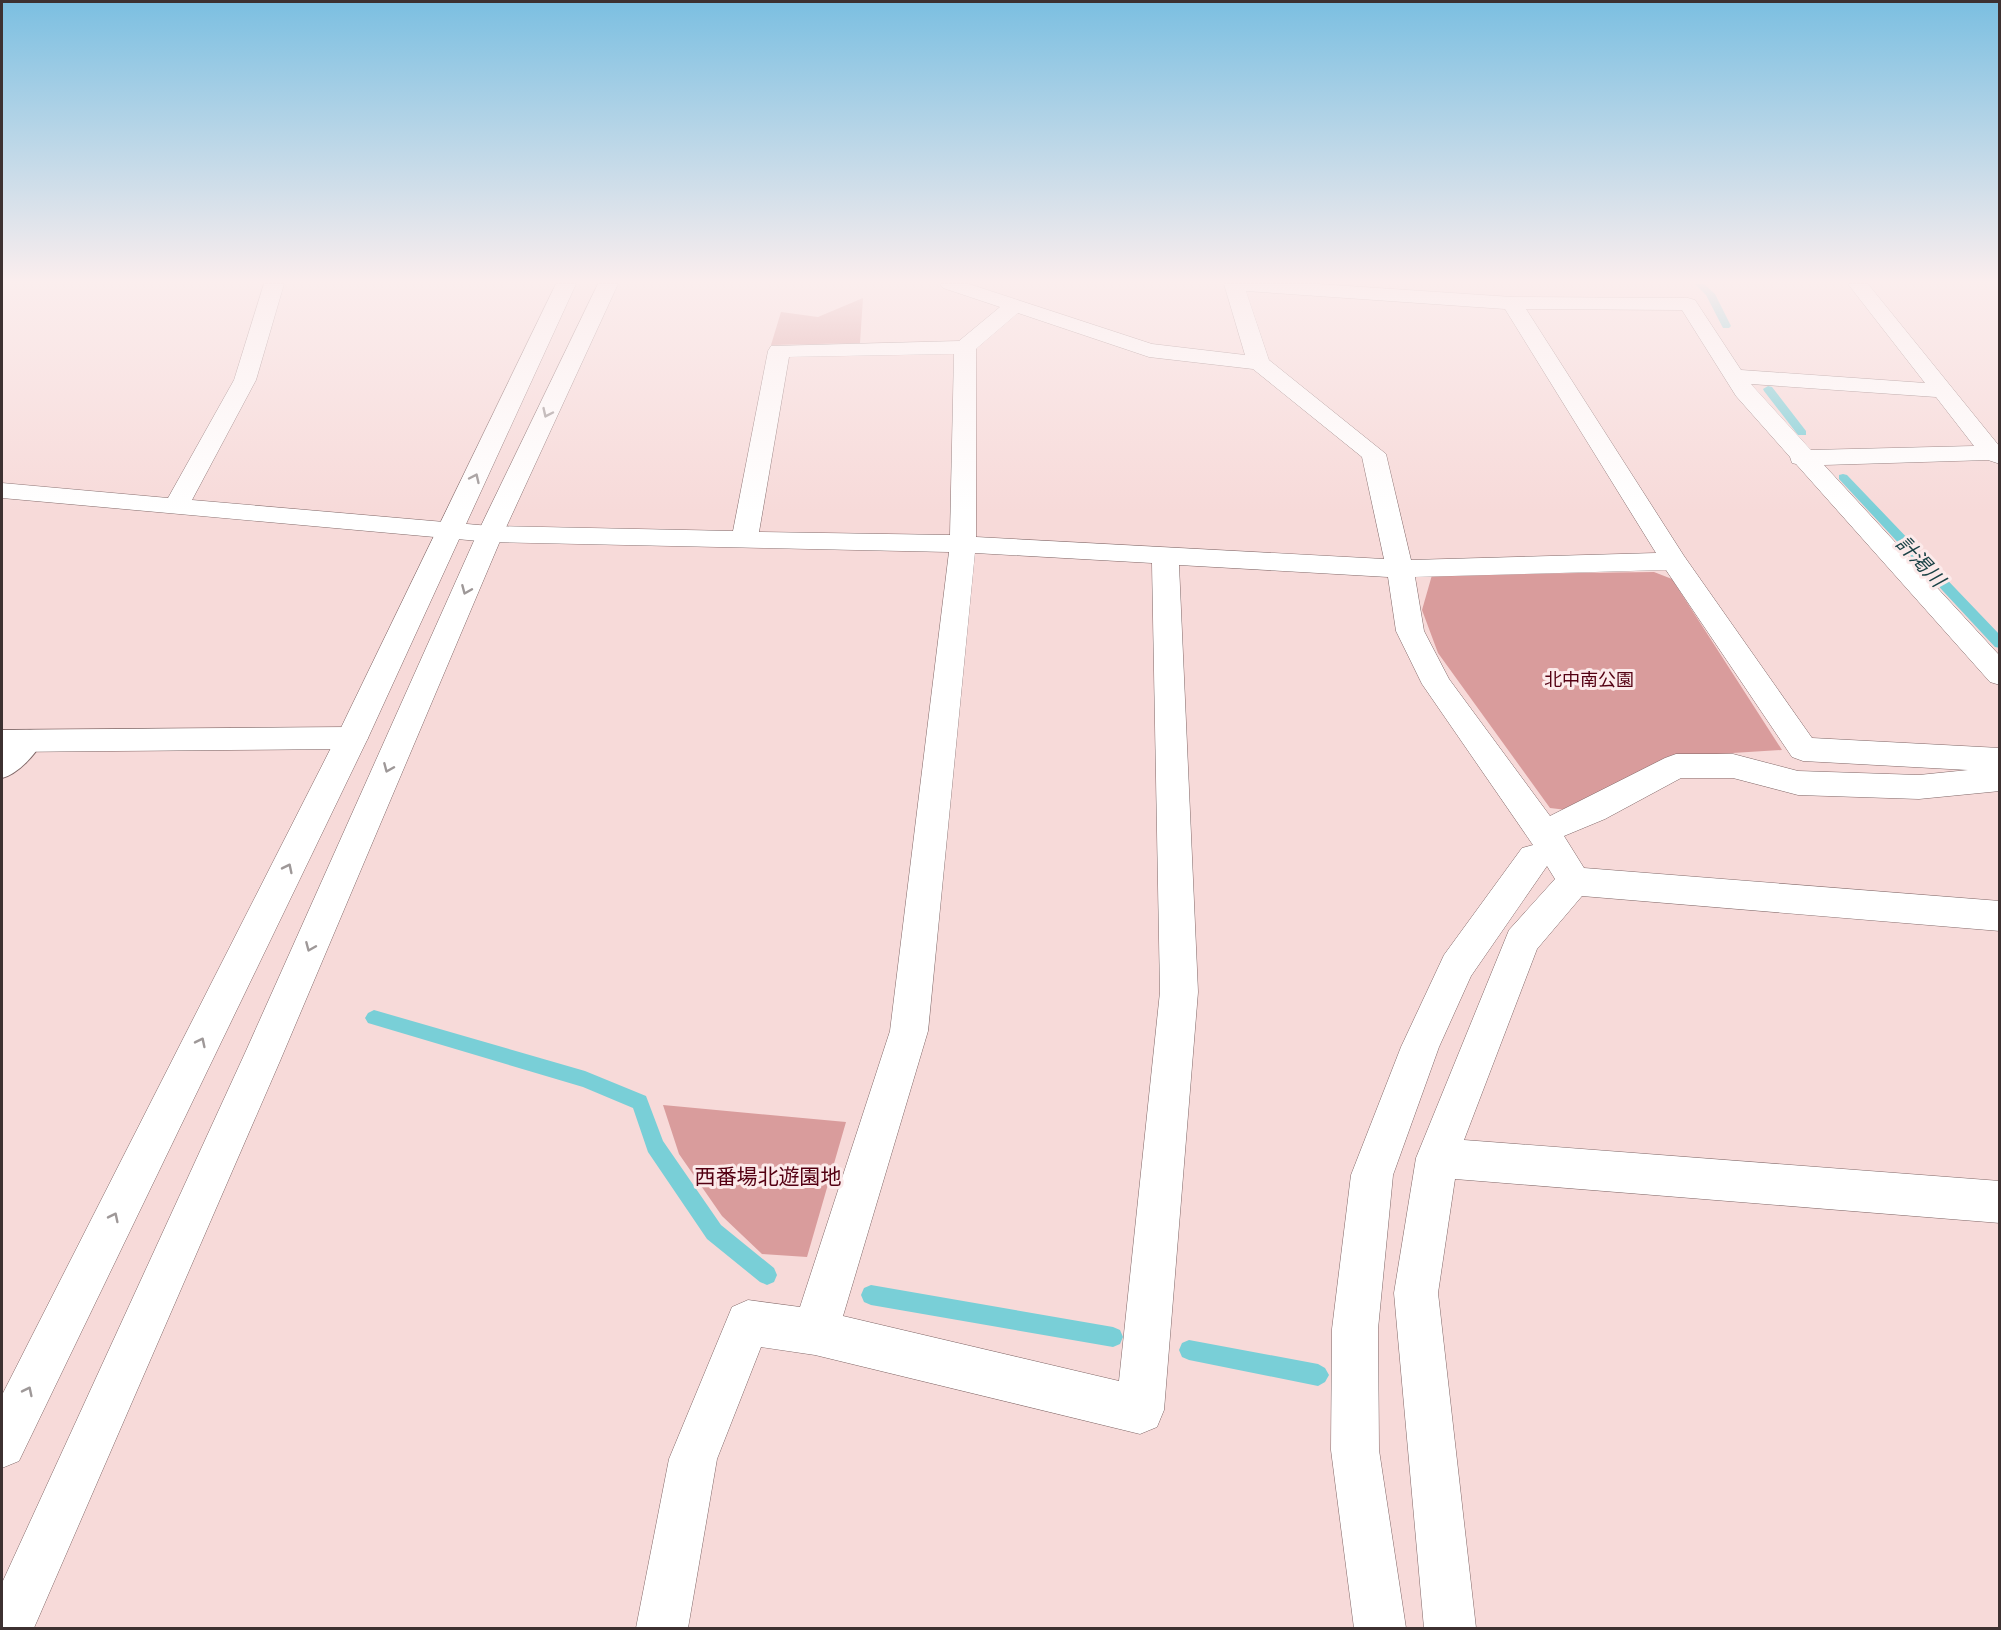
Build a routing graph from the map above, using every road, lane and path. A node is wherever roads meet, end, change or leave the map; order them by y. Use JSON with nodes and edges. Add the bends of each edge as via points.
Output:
{"nodes":[{"id":1,"x":251,"y":360,"type":"edge"},
{"id":2,"x":530,"y":360,"type":"edge"},
{"id":3,"x":572,"y":360,"type":"edge"},
{"id":4,"x":777,"y":360,"type":"edge"},
{"id":5,"x":966,"y":360,"type":"edge"},
{"id":6,"x":1233,"y":360,"type":"edge"},
{"id":7,"x":1257,"y":360,"type":"edge"},
{"id":8,"x":1548,"y":360,"type":"edge"},
{"id":9,"x":1724,"y":360,"type":"edge"},
{"id":10,"x":1918,"y":360,"type":"edge"},
{"id":11,"x":1258,"y":363,"type":"junction"},
{"id":12,"x":1734,"y":376,"type":"junction"},
{"id":13,"x":1943,"y":391,"type":"junction"},
{"id":14,"x":1996,"y":455,"type":"edge"},
{"id":15,"x":1802,"y":458,"type":"junction"},
{"id":16,"x":2,"y":491,"type":"edge"},
{"id":17,"x":177,"y":506,"type":"junction"},
{"id":18,"x":450,"y":531,"type":"junction"},
{"id":19,"x":490,"y":534,"type":"junction"},
{"id":20,"x":744,"y":540,"type":"junction"},
{"id":21,"x":963,"y":544,"type":"junction"},
{"id":22,"x":1165,"y":556,"type":"junction"},
{"id":23,"x":1674,"y":561,"type":"junction"},
{"id":24,"x":1400,"y":569,"type":"junction"},
{"id":25,"x":2000,"y":675,"type":"edge"},
{"id":26,"x":352,"y":738,"type":"junction"},
{"id":27,"x":16,"y":741,"type":"edge"},
{"id":28,"x":2000,"y":760,"type":"edge"},
{"id":29,"x":2,"y":768,"type":"edge"},
{"id":30,"x":2000,"y":779,"type":"edge"},
{"id":31,"x":1563,"y":823,"type":"dead end"},
{"id":32,"x":1534,"y":858,"type":"dead end"},
{"id":33,"x":1574,"y":881,"type":"junction"},
{"id":34,"x":2000,"y":916,"type":"edge"},
{"id":35,"x":1437,"y":1158,"type":"junction"},
{"id":36,"x":2000,"y":1202,"type":"edge"},
{"id":37,"x":816,"y":1332,"type":"junction"},
{"id":38,"x":2,"y":1444,"type":"edge"},
{"id":39,"x":8,"y":1629,"type":"edge"},
{"id":40,"x":662,"y":1629,"type":"edge"},
{"id":41,"x":1380,"y":1629,"type":"edge"},
{"id":42,"x":1450,"y":1629,"type":"edge"}],
"edges":[{"from":1,"to":17,"type":"street","via":[[245,380]]},
{"from":18,"to":2,"type":"street","one_way":true},
{"from":3,"to":19,"type":"street","one_way":true},
{"from":4,"to":20,"type":"street"},
{"from":5,"to":21,"type":"street"},
{"from":6,"to":11,"type":"street"},
{"from":7,"to":11,"type":"street"},
{"from":8,"to":23,"type":"street"},
{"from":9,"to":12,"type":"street"},
{"from":10,"to":13,"type":"street"},
{"from":11,"to":24,"type":"street","via":[[1374,454]]},
{"from":12,"to":13,"type":"street"},
{"from":12,"to":15,"type":"street"},
{"from":13,"to":14,"type":"street"},
{"from":14,"to":15,"type":"street"},
{"from":15,"to":25,"type":"street"},
{"from":16,"to":17,"type":"street"},
{"from":17,"to":18,"type":"street"},
{"from":18,"to":19,"type":"street"},
{"from":18,"to":26,"type":"street"},
{"from":19,"to":20,"type":"street"},
{"from":19,"to":39,"type":"street","one_way":true},
{"from":20,"to":21,"type":"street"},
{"from":21,"to":22,"type":"street"},
{"from":21,"to":37,"type":"street","via":[[909,1031]]},
{"from":22,"to":24,"type":"street"},
{"from":22,"to":37,"type":"street","via":[[1179,992],[1140,1410]]},
{"from":23,"to":24,"type":"street"},
{"from":23,"to":28,"type":"street","via":[[1803,749]]},
{"from":24,"to":33,"type":"street","via":[[1410,631],[1437,684]]},
{"from":26,"to":27,"type":"street"},
{"from":38,"to":26,"type":"street","one_way":true},
{"from":27,"to":29,"type":"lane"},
{"from":30,"to":31,"type":"street","via":[[1920,787],[1798,783],[1733,766],[1672,762],[1593,810]]},
{"from":32,"to":41,"type":"street","via":[[1457,966],[1420,1047],[1372,1174],[1355,1329],[1355,1450]]},
{"from":33,"to":34,"type":"street"},
{"from":33,"to":35,"type":"street","via":[[1522,941]]},
{"from":35,"to":36,"type":"street"},
{"from":35,"to":42,"type":"street","via":[[1416,1293]]},
{"from":37,"to":40,"type":"street","via":[[748,1323],[693,1459]]}]}
